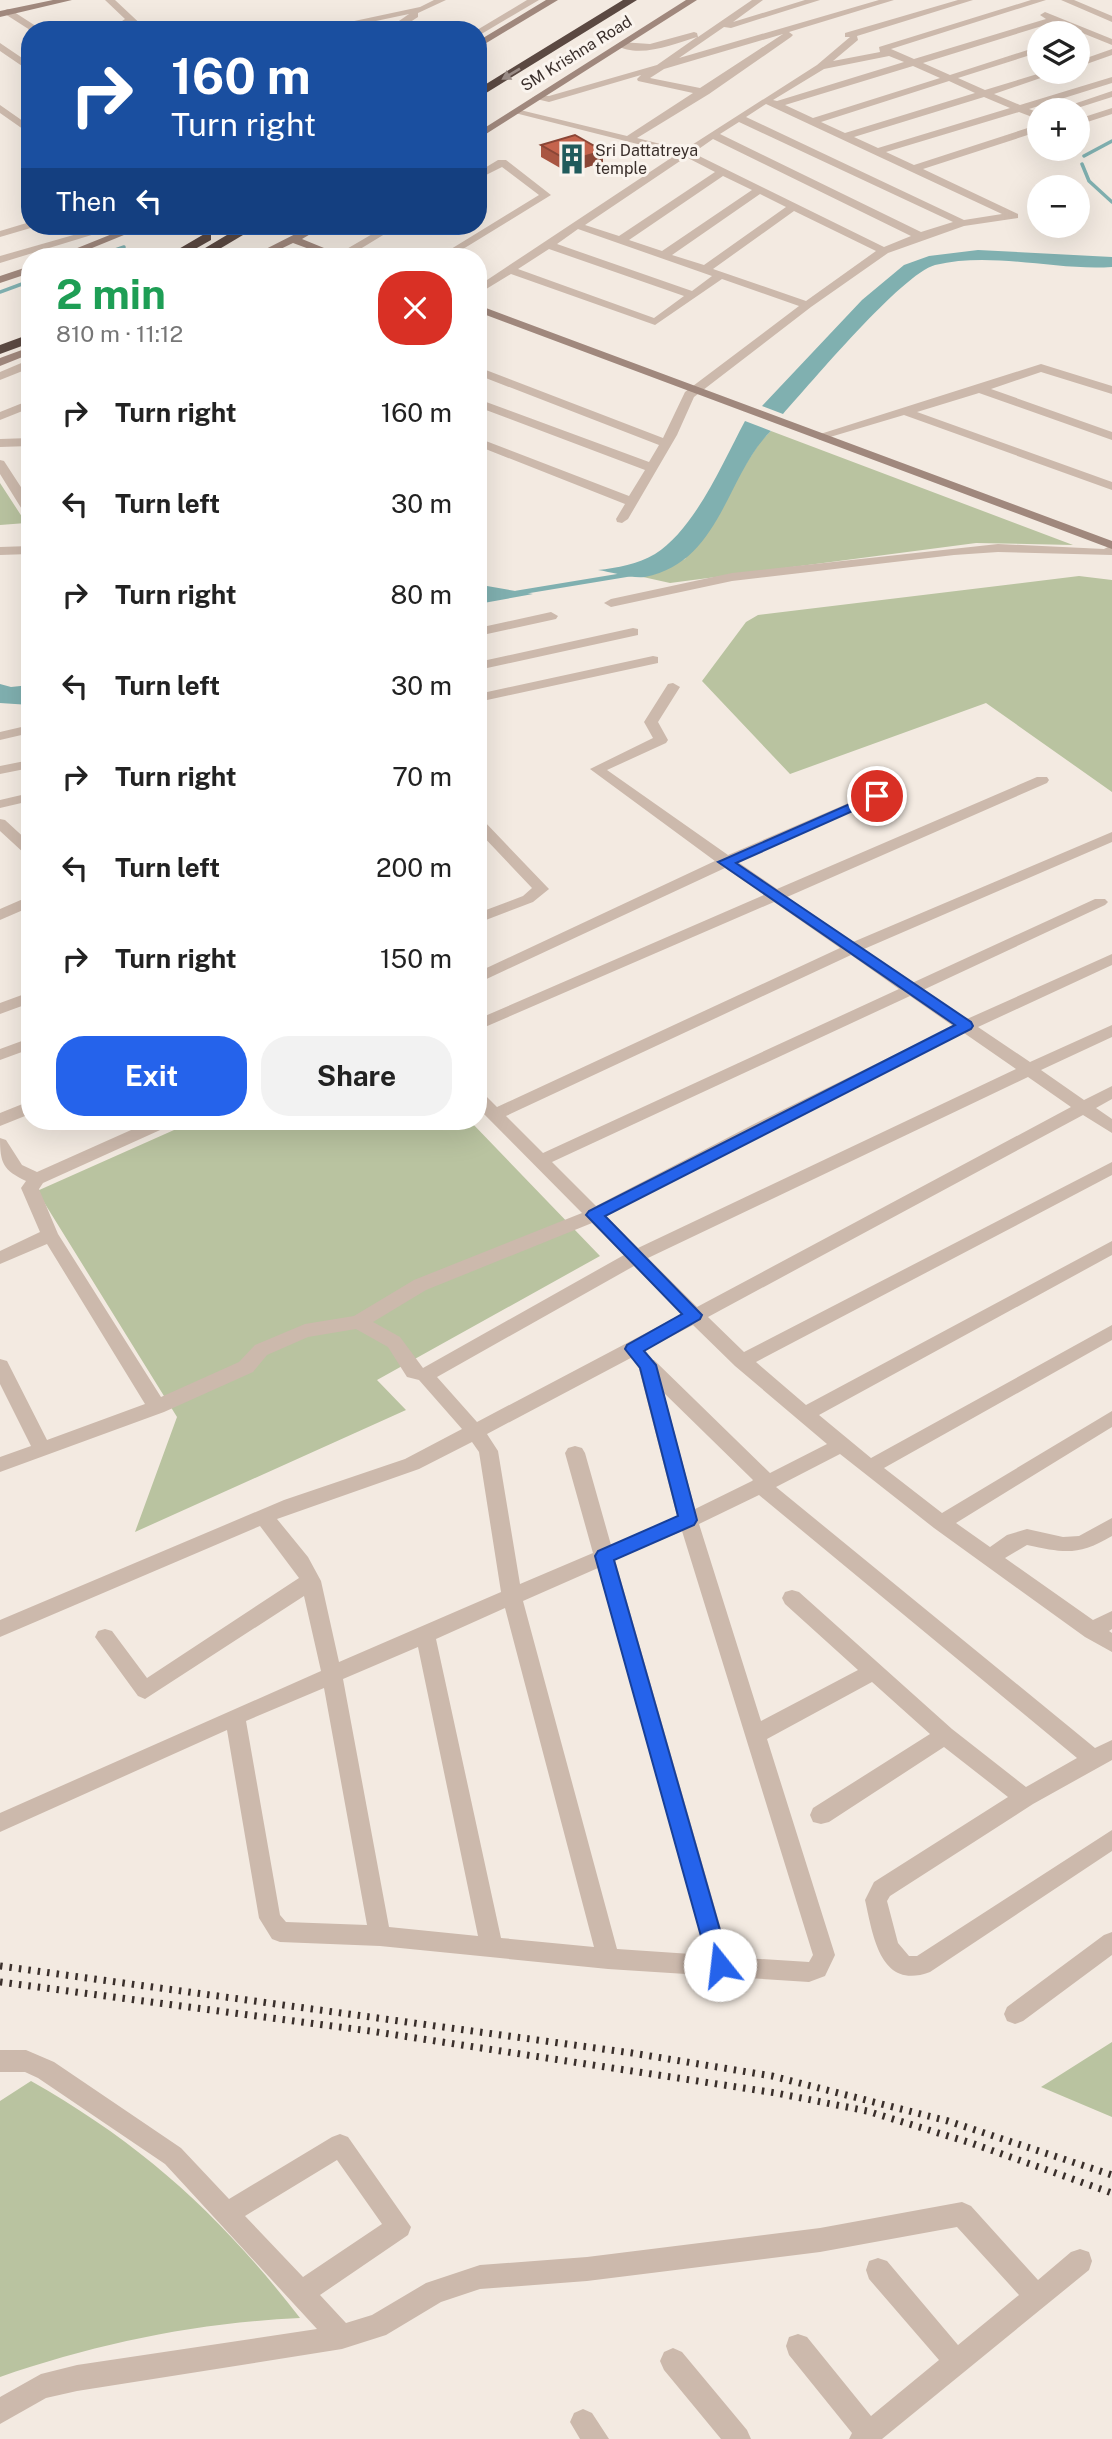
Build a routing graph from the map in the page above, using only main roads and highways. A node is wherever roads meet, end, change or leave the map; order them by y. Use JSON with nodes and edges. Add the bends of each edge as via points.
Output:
{"nodes":[{"id":1,"x":611,"y":0,"type":"edge"},
{"id":2,"x":631,"y":0,"type":"edge"},
{"id":3,"x":487,"y":76,"type":"edge"},
{"id":4,"x":487,"y":88,"type":"edge"},
{"id":5,"x":210,"y":235,"type":"edge"},
{"id":6,"x":235,"y":235,"type":"edge"},
{"id":7,"x":188,"y":248,"type":"edge"},
{"id":8,"x":213,"y":248,"type":"edge"},
{"id":9,"x":21,"y":331,"type":"edge"},
{"id":10,"x":0,"y":339,"type":"edge"},
{"id":11,"x":21,"y":342,"type":"edge"},
{"id":12,"x":0,"y":350,"type":"edge"}],
"edges":[{"from":1,"to":3,"type":"highway","name":"SM Krishna Road"},
{"from":2,"to":4,"type":"highway","name":"SM Krishna Road","one_way":true},
{"from":5,"to":7,"type":"highway"},
{"from":6,"to":8,"type":"highway"},
{"from":9,"to":10,"type":"highway"},
{"from":11,"to":12,"type":"highway"}]}
